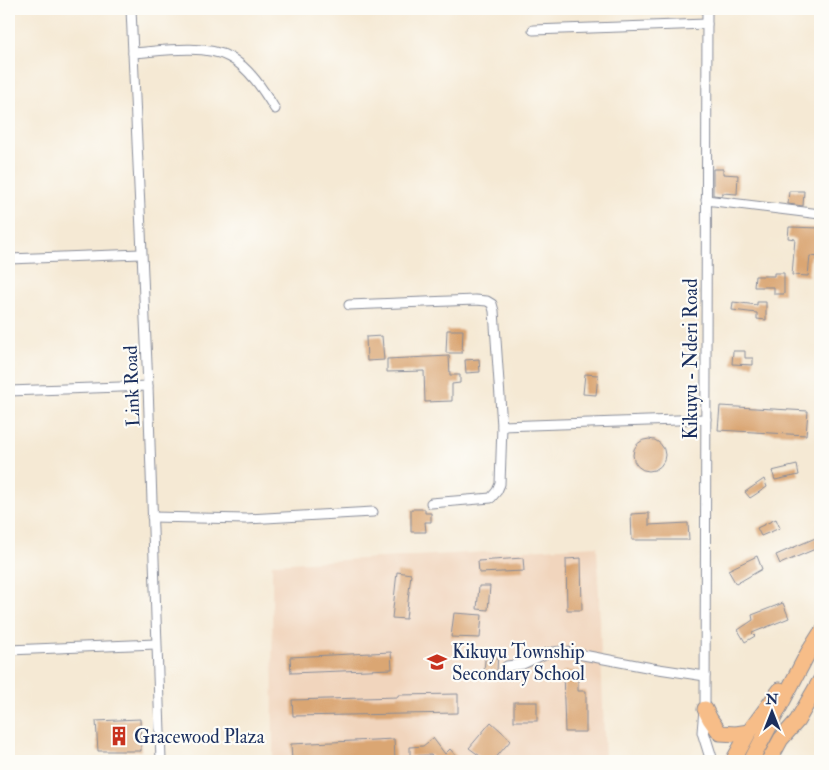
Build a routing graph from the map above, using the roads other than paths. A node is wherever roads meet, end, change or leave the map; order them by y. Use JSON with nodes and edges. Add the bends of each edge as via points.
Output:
{"nodes":[{"id":1,"x":130,"y":9,"type":"edge"},
{"id":2,"x":707,"y":9,"type":"edge"},
{"id":3,"x":707,"y":24,"type":"junction"},
{"id":4,"x":533,"y":30,"type":"dead end"},
{"id":5,"x":133,"y":53,"type":"junction"},
{"id":6,"x":275,"y":110,"type":"dead end"},
{"id":7,"x":706,"y":200,"type":"junction"},
{"id":8,"x":820,"y":214,"type":"edge"},
{"id":9,"x":141,"y":254,"type":"junction"},
{"id":10,"x":9,"y":259,"type":"edge"},
{"id":11,"x":349,"y":305,"type":"dead end"},
{"id":12,"x":148,"y":386,"type":"junction"},
{"id":13,"x":9,"y":392,"type":"edge"},
{"id":14,"x":706,"y":419,"type":"junction"},
{"id":15,"x":502,"y":426,"type":"junction"},
{"id":16,"x":431,"y":503,"type":"dead end"},
{"id":17,"x":373,"y":512,"type":"dead end"},
{"id":18,"x":152,"y":517,"type":"junction"},
{"id":19,"x":820,"y":634,"type":"edge"},
{"id":20,"x":156,"y":644,"type":"junction"},
{"id":21,"x":9,"y":650,"type":"edge"},
{"id":22,"x":808,"y":653,"type":"junction"},
{"id":23,"x":507,"y":666,"type":"dead end"},
{"id":24,"x":705,"y":676,"type":"junction"},
{"id":25,"x":820,"y":681,"type":"edge"},
{"id":26,"x":705,"y":709,"type":"junction"},
{"id":27,"x":797,"y":721,"type":"junction"},
{"id":28,"x":749,"y":732,"type":"junction"},
{"id":29,"x":161,"y":761,"type":"edge"},
{"id":30,"x":712,"y":761,"type":"edge"},
{"id":31,"x":733,"y":761,"type":"edge"},
{"id":32,"x":751,"y":761,"type":"edge"},
{"id":33,"x":768,"y":761,"type":"edge"},
{"id":34,"x":781,"y":761,"type":"edge"}],
"edges":[{"from":1,"to":5,"type":"street","name":"Link Road"},
{"from":2,"to":3,"type":"street","name":"Kikuyu - Nderi Road"},
{"from":3,"to":4,"type":"street"},
{"from":3,"to":7,"type":"street","name":"Kikuyu - Nderi Road"},
{"from":5,"to":6,"type":"street","via":[[188,50],[224,55],[252,77]]},
{"from":5,"to":9,"type":"street","name":"Link Road"},
{"from":7,"to":8,"type":"street"},
{"from":7,"to":14,"type":"street","name":"Kikuyu - Nderi Road"},
{"from":9,"to":10,"type":"street"},
{"from":9,"to":12,"type":"street","name":"Link Road"},
{"from":11,"to":15,"type":"street","via":[[475,300],[492,304]]},
{"from":12,"to":13,"type":"street"},
{"from":12,"to":18,"type":"street","name":"Link Road"},
{"from":14,"to":15,"type":"street"},
{"from":14,"to":24,"type":"street","name":"Kikuyu - Nderi Road"},
{"from":15,"to":16,"type":"street","via":[[500,484],[495,495],[484,499]]},
{"from":17,"to":18,"type":"street","via":[[246,519]]},
{"from":18,"to":20,"type":"street","name":"Link Road"},
{"from":19,"to":22,"type":"highway"},
{"from":20,"to":21,"type":"street"},
{"from":20,"to":29,"type":"street","name":"Link Road"},
{"from":22,"to":28,"type":"highway"},
{"from":22,"to":32,"type":"highway"},
{"from":23,"to":24,"type":"street","via":[[524,664],[547,653],[562,651]]},
{"from":24,"to":26,"type":"street","name":"Kikuyu - Nderi Road"},
{"from":25,"to":27,"type":"highway"},
{"from":26,"to":28,"type":"highway","via":[[720,733]]},
{"from":26,"to":30,"type":"street","via":[[703,732]]},
{"from":27,"to":33,"type":"highway"},
{"from":27,"to":34,"type":"highway"},
{"from":28,"to":31,"type":"highway"}]}
